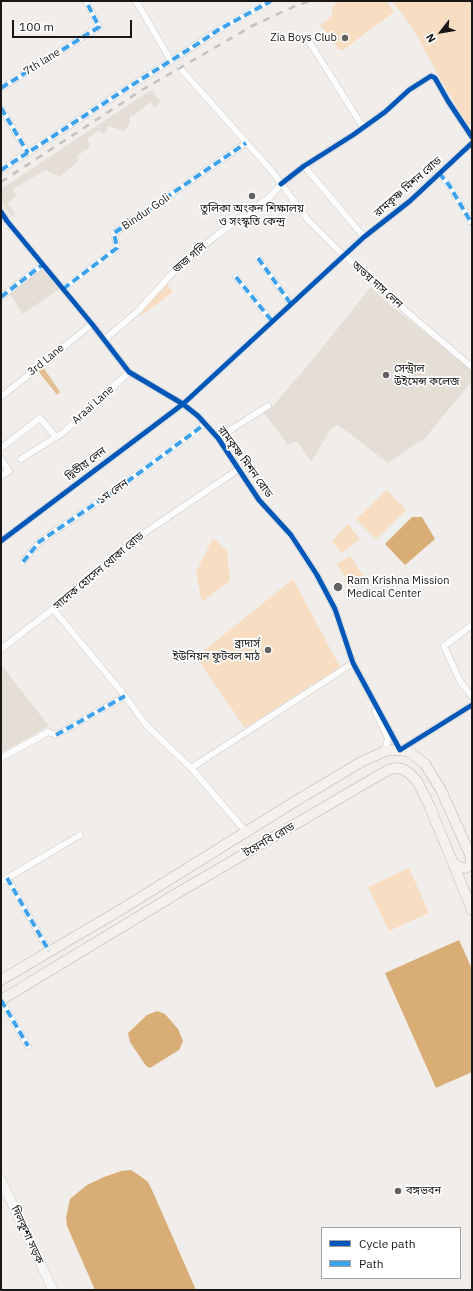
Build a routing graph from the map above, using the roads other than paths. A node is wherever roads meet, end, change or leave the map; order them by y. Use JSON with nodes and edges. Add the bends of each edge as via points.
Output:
{"nodes":[{"id":1,"x":86,"y":1,"type":"edge"},
{"id":2,"x":136,"y":1,"type":"edge"},
{"id":3,"x":271,"y":1,"type":"edge"},
{"id":4,"x":310,"y":43,"type":"dead end"},
{"id":5,"x":171,"y":61,"type":"junction"},
{"id":6,"x":180,"y":68,"type":"dead end"},
{"id":7,"x":1,"y":88,"type":"edge"},
{"id":8,"x":1,"y":108,"type":"edge"},
{"id":9,"x":363,"y":127,"type":"junction"},
{"id":10,"x":472,"y":137,"type":"edge"},
{"id":11,"x":246,"y":143,"type":"junction"},
{"id":12,"x":472,"y":143,"type":"edge"},
{"id":13,"x":28,"y":153,"type":"junction"},
{"id":14,"x":304,"y":166,"type":"junction"},
{"id":15,"x":1,"y":170,"type":"edge"},
{"id":16,"x":439,"y":173,"type":"junction"},
{"id":17,"x":281,"y":184,"type":"junction"},
{"id":18,"x":1,"y":212,"type":"edge"},
{"id":19,"x":472,"y":224,"type":"edge"},
{"id":20,"x":364,"y":237,"type":"junction"},
{"id":21,"x":344,"y":256,"type":"junction"},
{"id":22,"x":258,"y":258,"type":"dead end"},
{"id":23,"x":42,"y":264,"type":"junction"},
{"id":24,"x":236,"y":277,"type":"dead end"},
{"id":25,"x":63,"y":289,"type":"junction"},
{"id":26,"x":1,"y":297,"type":"edge"},
{"id":27,"x":292,"y":304,"type":"junction"},
{"id":28,"x":272,"y":321,"type":"junction"},
{"id":29,"x":92,"y":324,"type":"junction"},
{"id":30,"x":104,"y":340,"type":"junction"},
{"id":31,"x":472,"y":367,"type":"edge"},
{"id":32,"x":129,"y":372,"type":"junction"},
{"id":33,"x":214,"y":374,"type":"joint"},
{"id":34,"x":1,"y":397,"type":"edge"},
{"id":35,"x":183,"y":404,"type":"junction"},
{"id":36,"x":268,"y":406,"type":"dead end"},
{"id":37,"x":205,"y":424,"type":"junction"},
{"id":38,"x":56,"y":437,"type":"junction"},
{"id":39,"x":218,"y":438,"type":"junction"},
{"id":40,"x":1,"y":448,"type":"edge"},
{"id":41,"x":21,"y":458,"type":"dead end"},
{"id":42,"x":1,"y":459,"type":"edge"},
{"id":43,"x":239,"y":469,"type":"junction"},
{"id":44,"x":1,"y":476,"type":"edge"},
{"id":45,"x":1,"y":541,"type":"edge"},
{"id":46,"x":23,"y":562,"type":"dead end"},
{"id":47,"x":53,"y":609,"type":"junction"},
{"id":48,"x":472,"y":625,"type":"edge"},
{"id":49,"x":1,"y":649,"type":"edge"},
{"id":50,"x":353,"y":663,"type":"junction"},
{"id":51,"x":125,"y":696,"type":"junction"},
{"id":52,"x":472,"y":697,"type":"edge"},
{"id":53,"x":374,"y":702,"type":"junction"},
{"id":54,"x":472,"y":705,"type":"edge"},
{"id":55,"x":400,"y":750,"type":"junction"},
{"id":56,"x":380,"y":754,"type":"junction"},
{"id":57,"x":1,"y":758,"type":"edge"},
{"id":58,"x":191,"y":768,"type":"junction"},
{"id":59,"x":246,"y":832,"type":"junction"},
{"id":60,"x":80,"y":835,"type":"dead end"},
{"id":61,"x":472,"y":859,"type":"edge"},
{"id":62,"x":453,"y":863,"type":"junction"},
{"id":63,"x":4,"y":880,"type":"edge"},
{"id":64,"x":472,"y":910,"type":"edge"},
{"id":65,"x":49,"y":951,"type":"junction"},
{"id":66,"x":1,"y":980,"type":"edge"},
{"id":67,"x":1,"y":1000,"type":"edge"},
{"id":68,"x":28,"y":1046,"type":"dead end"},
{"id":69,"x":1,"y":1180,"type":"edge"},
{"id":70,"x":52,"y":1290,"type":"edge"}],
"edges":[{"from":1,"to":7,"type":"street","name":"7th lane","via":[[99,27]]},
{"from":2,"to":5,"type":"street"},
{"from":3,"to":5,"type":"street","via":[[218,30]]},
{"from":4,"to":9,"type":"street"},
{"from":5,"to":13,"type":"street"},
{"from":6,"to":11,"type":"street","name":"অভয় দাস লেন"},
{"from":8,"to":13,"type":"street"},
{"from":9,"to":10,"type":"street","name":"জজ গলি","via":[[431,76],[435,78]]},
{"from":9,"to":14,"type":"street","name":"জজ গলি"},
{"from":11,"to":17,"type":"street","name":"অভয় দাস লেন"},
{"from":11,"to":25,"type":"street","name":"Bindur Goli","via":[[114,234],[117,248]]},
{"from":12,"to":16,"type":"street","name":"রামকৃষ্ণ মিশন রোড"},
{"from":13,"to":15,"type":"street"},
{"from":14,"to":17,"type":"street","name":"জজ গলি"},
{"from":14,"to":20,"type":"street"},
{"from":16,"to":19,"type":"street"},
{"from":16,"to":20,"type":"street","name":"রামকৃষ্ণ মিশন রোড","via":[[410,201]]},
{"from":17,"to":21,"type":"street","name":"অভয় দাস লেন","via":[[309,221]]},
{"from":17,"to":30,"type":"street","name":"জজ গলি","via":[[271,196],[177,268],[138,310]]},
{"from":18,"to":23,"type":"street","name":"রামকৃষ্ণ মিশন রোড"},
{"from":20,"to":21,"type":"street","name":"রামকৃষ্ণ মিশন রোড"},
{"from":21,"to":27,"type":"street","name":"রামকৃষ্ণ মিশন রোড"},
{"from":21,"to":31,"type":"street","name":"অভয় দাস লেন"},
{"from":22,"to":27,"type":"street"},
{"from":23,"to":25,"type":"street","name":"রামকৃষ্ণ মিশন রোড"},
{"from":23,"to":26,"type":"street"},
{"from":24,"to":28,"type":"street"},
{"from":25,"to":29,"type":"street","name":"রামকৃষ্ণ মিশন রোড"},
{"from":27,"to":28,"type":"street","name":"রামকৃষ্ণ মিশন রোড"},
{"from":28,"to":33,"type":"street","name":"রামকৃষ্ণ মিশন রোড"},
{"from":29,"to":30,"type":"street","name":"রামকৃষ্ণ মিশন রোড"},
{"from":29,"to":34,"type":"street","name":"3rd Lane"},
{"from":30,"to":32,"type":"street","name":"রামকৃষ্ণ মিশন রোড"},
{"from":32,"to":35,"type":"street","name":"রামকৃষ্ণ মিশন রোড"},
{"from":32,"to":38,"type":"street","name":"Araai Lane"},
{"from":33,"to":35,"type":"street","name":"দ্বিতীয় লেন"},
{"from":35,"to":37,"type":"street","name":"রামকৃষ্ণ মিশন রোড"},
{"from":35,"to":45,"type":"street","name":"দ্বিতীয় লেন"},
{"from":36,"to":39,"type":"street"},
{"from":37,"to":39,"type":"street","name":"রামকৃষ্ণ মিশন রোড"},
{"from":37,"to":46,"type":"street","name":"১ম লেন","via":[[40,542]]},
{"from":38,"to":40,"type":"street","via":[[40,418]]},
{"from":38,"to":41,"type":"street","name":"Araai Lane"},
{"from":39,"to":43,"type":"street","name":"রামকৃষ্ণ মিশন রোড"},
{"from":42,"to":44,"type":"street","via":[[9,471]]},
{"from":43,"to":47,"type":"street","name":"সাদেক হোসেন খোকা রোড","via":[[131,542]]},
{"from":43,"to":50,"type":"street","name":"রামকৃষ্ণ মিশন রোড","via":[[259,500],[291,535],[317,574],[335,609]]},
{"from":47,"to":49,"type":"street","name":"সাদেক হোসেন খোকা রোড"},
{"from":47,"to":51,"type":"street"},
{"from":48,"to":52,"type":"street","via":[[444,646],[460,681]]},
{"from":50,"to":53,"type":"street","name":"রামকৃষ্ণ মিশন রোড"},
{"from":50,"to":58,"type":"street"},
{"from":51,"to":57,"type":"street","via":[[56,735],[48,732]]},
{"from":51,"to":58,"type":"street","via":[[146,725]]},
{"from":53,"to":55,"type":"street","name":"রামকৃষ্ণ মিশন রোড"},
{"from":53,"to":56,"type":"street","via":[[375,712],[388,738]]},
{"from":54,"to":55,"type":"street"},
{"from":55,"to":56,"type":"main road","name":"টয়েনবি রোড","via":[[388,750]]},
{"from":55,"to":61,"type":"main road","via":[[414,754],[427,767],[443,794]]},
{"from":56,"to":59,"type":"main road","name":"টয়েনবি রোড","via":[[362,762]]},
{"from":58,"to":59,"type":"street"},
{"from":59,"to":65,"type":"main road","name":"টয়েনবি রোড"},
{"from":60,"to":63,"type":"street"},
{"from":61,"to":62,"type":"main road","via":[[465,868]]},
{"from":62,"to":64,"type":"main road","name":"টয়েনবি রোড"},
{"from":62,"to":67,"type":"main road","name":"টয়েনবি রোড","via":[[417,781],[403,769],[388,770]]},
{"from":63,"to":65,"type":"street"},
{"from":65,"to":66,"type":"main road","name":"টয়েনবি রোড"},
{"from":67,"to":68,"type":"street"},
{"from":69,"to":70,"type":"street","name":"দিলকুশা সড়ক"}]}
